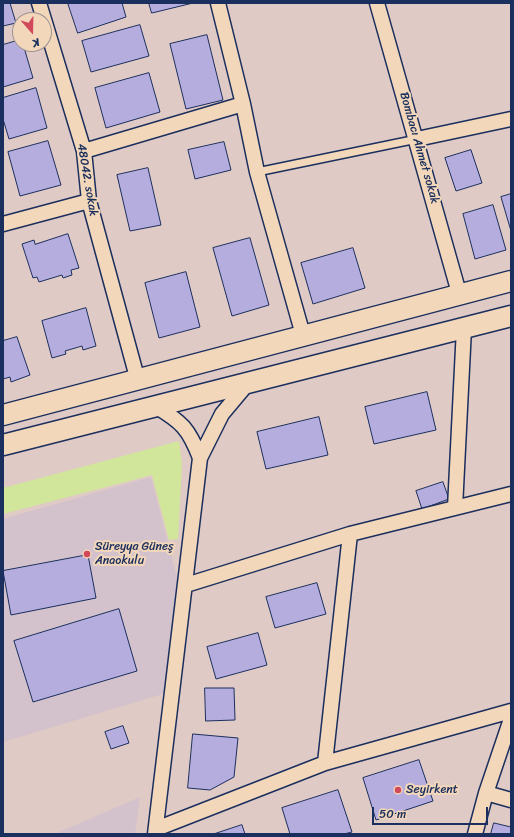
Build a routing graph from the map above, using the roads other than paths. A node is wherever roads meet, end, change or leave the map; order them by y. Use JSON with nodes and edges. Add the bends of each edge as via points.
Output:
{"nodes":[{"id":1,"x":39,"y":3,"type":"edge"},
{"id":2,"x":218,"y":3,"type":"edge"},
{"id":3,"x":377,"y":3,"type":"edge"},
{"id":4,"x":243,"y":104,"type":"junction"},
{"id":5,"x":511,"y":119,"type":"edge"},
{"id":6,"x":417,"y":139,"type":"junction"},
{"id":7,"x":84,"y":151,"type":"junction"},
{"id":8,"x":256,"y":172,"type":"junction"},
{"id":9,"x":89,"y":200,"type":"junction"},
{"id":10,"x":3,"y":224,"type":"edge"},
{"id":11,"x":511,"y":281,"type":"edge"},
{"id":12,"x":459,"y":293,"type":"junction"},
{"id":13,"x":511,"y":316,"type":"edge"},
{"id":14,"x":464,"y":328,"type":"junction"},
{"id":15,"x":303,"y":335,"type":"junction"},
{"id":16,"x":138,"y":381,"type":"junction"},
{"id":17,"x":248,"y":383,"type":"junction"},
{"id":18,"x":155,"y":406,"type":"junction"},
{"id":19,"x":3,"y":415,"type":"edge"},
{"id":20,"x":3,"y":445,"type":"edge"},
{"id":21,"x":200,"y":458,"type":"junction"},
{"id":22,"x":511,"y":494,"type":"edge"},
{"id":23,"x":455,"y":508,"type":"junction"},
{"id":24,"x":350,"y":534,"type":"junction"},
{"id":25,"x":186,"y":585,"type":"junction"},
{"id":26,"x":511,"y":711,"type":"edge"},
{"id":27,"x":511,"y":719,"type":"edge"},
{"id":28,"x":325,"y":763,"type":"junction"},
{"id":29,"x":486,"y":793,"type":"junction"},
{"id":30,"x":511,"y":800,"type":"edge"},
{"id":31,"x":156,"y":831,"type":"edge"},
{"id":32,"x":475,"y":834,"type":"edge"}],
"edges":[{"from":1,"to":7,"type":"street","name":"48042. sokak"},
{"from":2,"to":4,"type":"street"},
{"from":3,"to":6,"type":"street","name":"Bombacı Ahmet sokak"},
{"from":4,"to":7,"type":"street"},
{"from":4,"to":8,"type":"street"},
{"from":5,"to":6,"type":"street"},
{"from":6,"to":8,"type":"lane"},
{"from":6,"to":12,"type":"street","name":"Bombacı Ahmet sokak"},
{"from":7,"to":9,"type":"street","name":"48042. sokak"},
{"from":8,"to":15,"type":"street"},
{"from":9,"to":10,"type":"street"},
{"from":9,"to":16,"type":"street","name":"48042. sokak"},
{"from":11,"to":12,"type":"main road"},
{"from":12,"to":15,"type":"main road"},
{"from":13,"to":14,"type":"main road"},
{"from":14,"to":17,"type":"main road"},
{"from":14,"to":23,"type":"street"},
{"from":15,"to":16,"type":"main road"},
{"from":16,"to":19,"type":"main road"},
{"from":17,"to":18,"type":"main road"},
{"from":17,"to":21,"type":"street","via":[[222,414]]},
{"from":18,"to":20,"type":"main road"},
{"from":18,"to":21,"type":"street","via":[[173,417],[192,435]]},
{"from":21,"to":25,"type":"street"},
{"from":22,"to":23,"type":"street"},
{"from":23,"to":24,"type":"street"},
{"from":24,"to":25,"type":"street"},
{"from":24,"to":28,"type":"street"},
{"from":25,"to":31,"type":"street"},
{"from":26,"to":28,"type":"street"},
{"from":27,"to":29,"type":"street"},
{"from":28,"to":31,"type":"street"},
{"from":29,"to":30,"type":"street"},
{"from":29,"to":32,"type":"street"}]}
